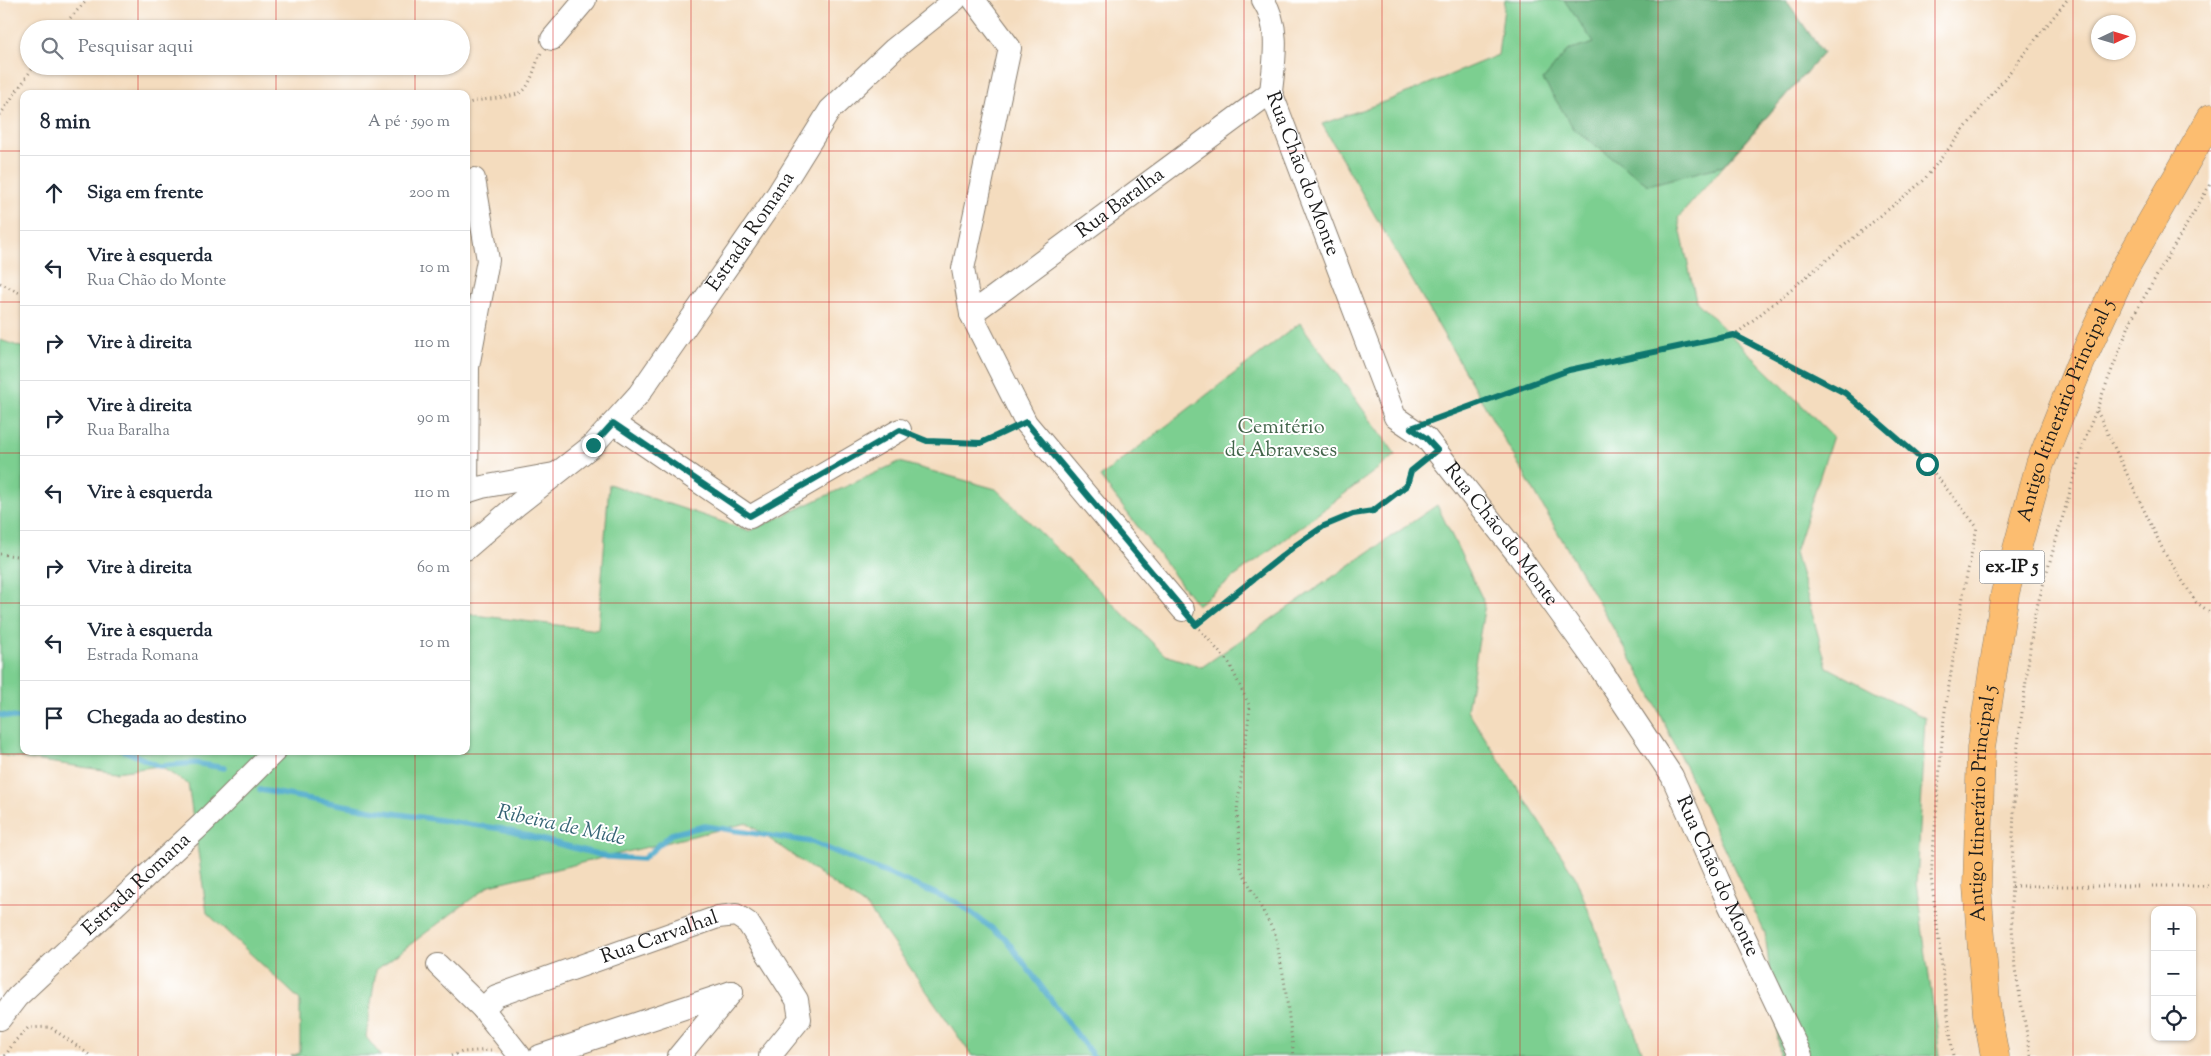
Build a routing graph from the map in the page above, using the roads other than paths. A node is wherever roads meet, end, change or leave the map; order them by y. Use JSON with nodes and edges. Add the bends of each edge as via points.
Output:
{"nodes":[{"id":1,"x":585,"y":0,"type":"edge"},
{"id":2,"x":955,"y":0,"type":"edge"},
{"id":3,"x":974,"y":0,"type":"edge"},
{"id":4,"x":1263,"y":0,"type":"edge"},
{"id":5,"x":552,"y":39,"type":"road end"},
{"id":6,"x":1270,"y":92,"type":"junction"},
{"id":7,"x":2211,"y":118,"type":"edge"},
{"id":8,"x":474,"y":178,"type":"dead end"},
{"id":9,"x":971,"y":314,"type":"junction"},
{"id":10,"x":470,"y":356,"type":"edge"},
{"id":11,"x":613,"y":423,"type":"junction"},
{"id":12,"x":900,"y":430,"type":"road end"},
{"id":13,"x":557,"y":473,"type":"junction"},
{"id":14,"x":470,"y":491,"type":"edge"},
{"id":15,"x":470,"y":546,"type":"edge"},
{"id":16,"x":1189,"y":617,"type":"road end"},
{"id":17,"x":271,"y":755,"type":"edge"},
{"id":18,"x":438,"y":966,"type":"dead end"},
{"id":19,"x":484,"y":1009,"type":"junction"},
{"id":20,"x":0,"y":1019,"type":"edge"},
{"id":21,"x":516,"y":1050,"type":"edge"},
{"id":22,"x":540,"y":1056,"type":"edge"},
{"id":23,"x":679,"y":1056,"type":"edge"},
{"id":24,"x":770,"y":1056,"type":"edge"},
{"id":25,"x":1801,"y":1056,"type":"edge"},
{"id":26,"x":1995,"y":1056,"type":"edge"}],
"edges":[{"from":1,"to":5,"type":"street"},
{"from":2,"to":11,"type":"street","name":"Estrada Romana","via":[[894,49],[830,110],[777,195],[639,394]]},
{"from":3,"to":9,"type":"street","via":[[1010,48],[963,268]]},
{"from":4,"to":6,"type":"street","name":"Rua Chão do Monte","via":[[1268,7],[1276,44]]},
{"from":6,"to":9,"type":"street","name":"Rua Baralha"},
{"from":6,"to":25,"type":"street","name":"Rua Chão do Monte","via":[[1396,417],[1437,450],[1519,556],[1672,776]]},
{"from":7,"to":26,"type":"highway","name":"Antigo Itinerário Principal 5","number":"ex-IP 5","via":[[2122,273],[2080,364],[2040,464],[2005,593],[1981,748],[1977,886],[1987,1014]]},
{"from":8,"to":10,"type":"street","via":[[488,260]]},
{"from":9,"to":16,"type":"street","via":[[1026,422]]},
{"from":11,"to":12,"type":"street","via":[[750,516]]},
{"from":11,"to":13,"type":"street","name":"Estrada Romana","via":[[593,445]]},
{"from":13,"to":14,"type":"street","name":"Estrada Romana"},
{"from":13,"to":15,"type":"street","name":"Estrada Romana"},
{"from":17,"to":20,"type":"street","name":"Estrada Romana","via":[[17,997]]},
{"from":18,"to":19,"type":"street"},
{"from":19,"to":21,"type":"street"},
{"from":19,"to":24,"type":"street","name":"Rua Carvalhal","via":[[496,996],[718,916],[736,915],[748,923],[797,1000],[800,1020]]},
{"from":22,"to":23,"type":"street","via":[[732,992]]}]}
